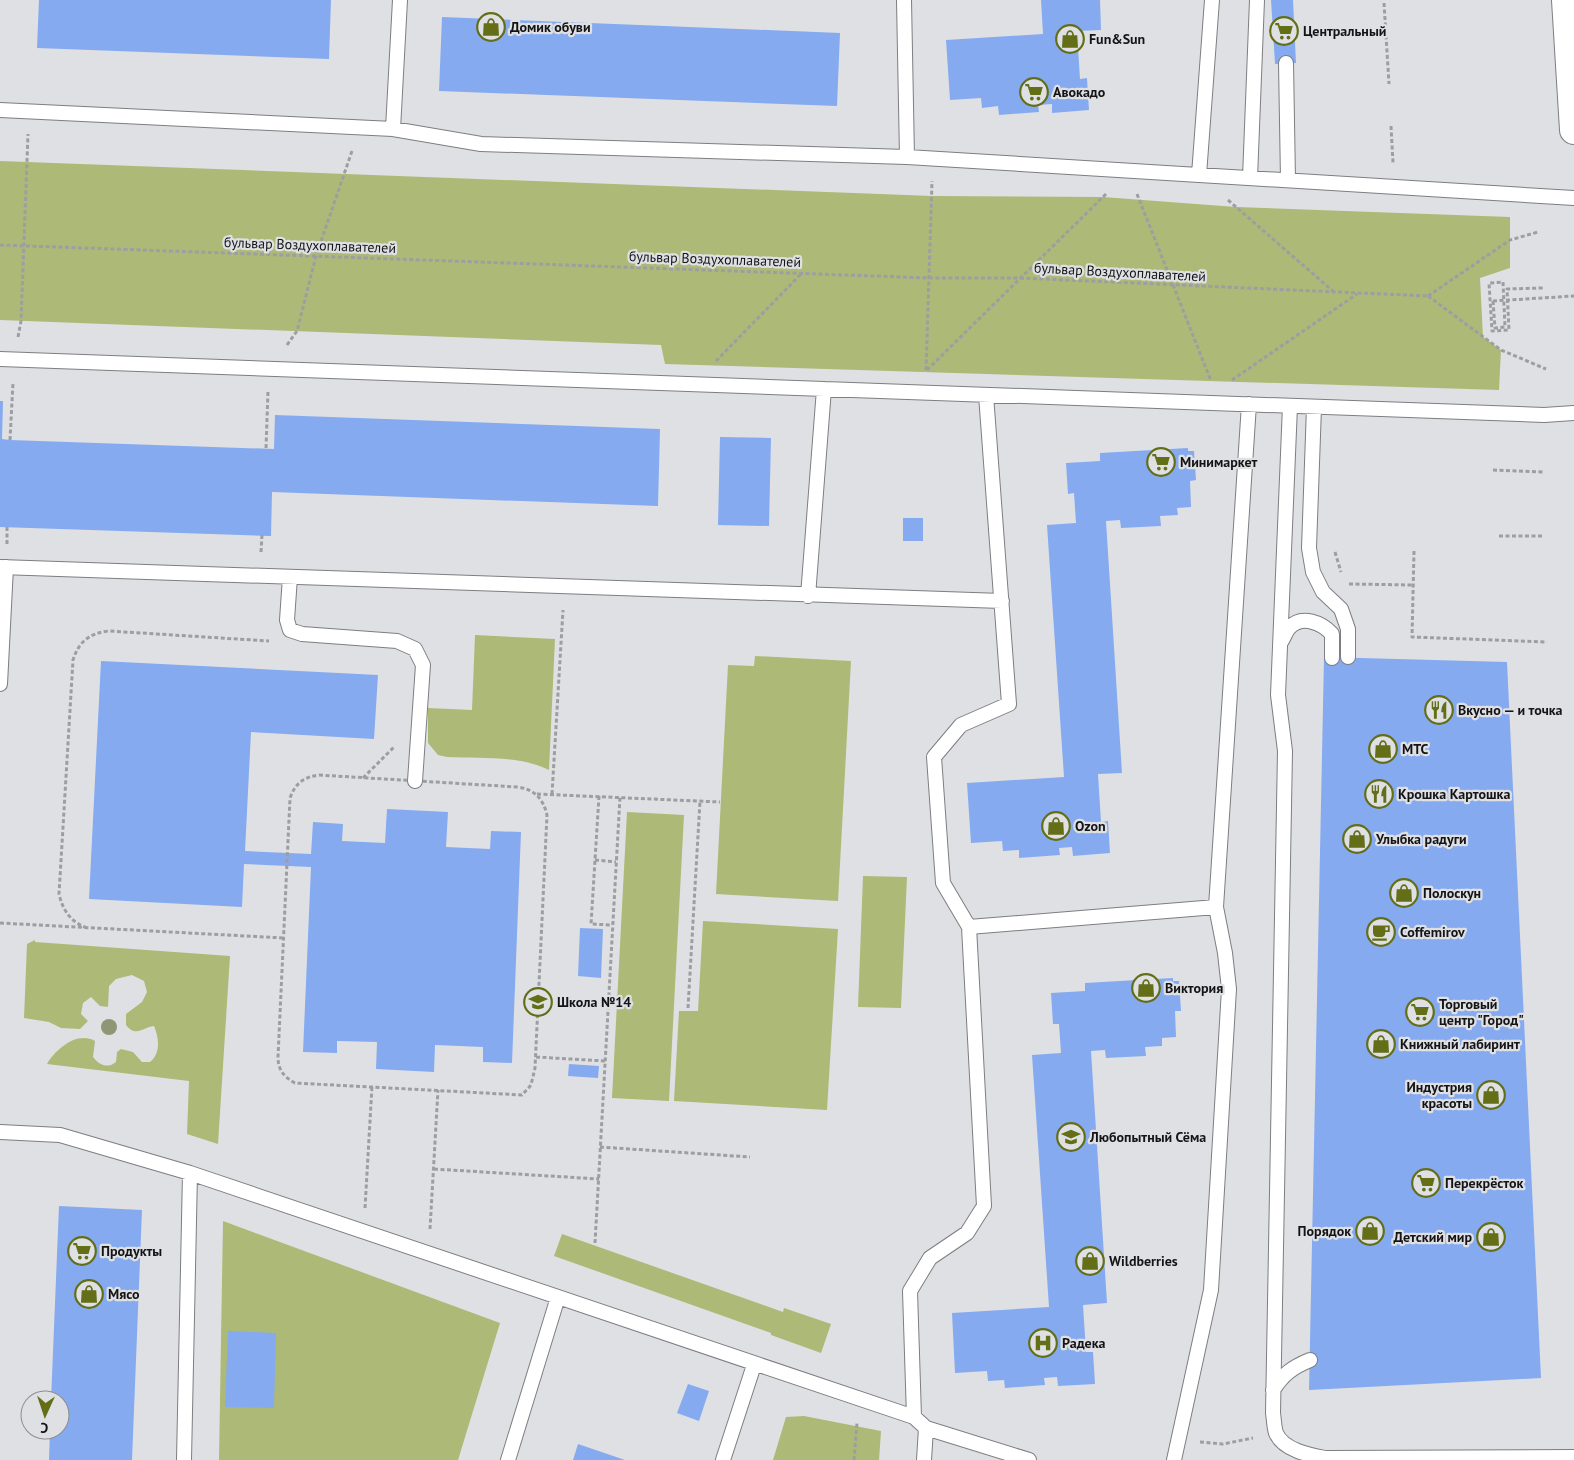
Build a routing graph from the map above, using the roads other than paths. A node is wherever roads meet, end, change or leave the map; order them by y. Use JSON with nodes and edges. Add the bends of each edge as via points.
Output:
{"nodes":[{"id":1,"x":400,"y":0,"type":"edge"},
{"id":2,"x":904,"y":0,"type":"edge"},
{"id":3,"x":1212,"y":0,"type":"edge"},
{"id":4,"x":1257,"y":0,"type":"edge"},
{"id":5,"x":1566,"y":0,"type":"edge"},
{"id":6,"x":1286,"y":64,"type":"dead end"},
{"id":7,"x":0,"y":110,"type":"edge"},
{"id":8,"x":393,"y":129,"type":"junction"},
{"id":9,"x":1574,"y":130,"type":"edge"},
{"id":10,"x":907,"y":157,"type":"junction"},
{"id":11,"x":1199,"y":175,"type":"junction"},
{"id":12,"x":1250,"y":178,"type":"junction"},
{"id":13,"x":1288,"y":180,"type":"junction"},
{"id":14,"x":1574,"y":198,"type":"edge"},
{"id":15,"x":7,"y":360,"type":"edge"},
{"id":16,"x":824,"y":389,"type":"junction"},
{"id":17,"x":986,"y":395,"type":"junction"},
{"id":18,"x":1250,"y":404,"type":"junction"},
{"id":19,"x":1290,"y":406,"type":"junction"},
{"id":20,"x":1314,"y":407,"type":"junction"},
{"id":21,"x":1574,"y":413,"type":"edge"},
{"id":22,"x":3,"y":567,"type":"edge"},
{"id":23,"x":290,"y":578,"type":"junction"},
{"id":24,"x":808,"y":596,"type":"junction"},
{"id":25,"x":1002,"y":602,"type":"junction"},
{"id":26,"x":1280,"y":645,"type":"junction"},
{"id":27,"x":1348,"y":657,"type":"dead end"},
{"id":28,"x":1332,"y":658,"type":"dead end"},
{"id":29,"x":0,"y":684,"type":"edge"},
{"id":30,"x":414,"y":781,"type":"road end"},
{"id":31,"x":1216,"y":907,"type":"junction"},
{"id":32,"x":969,"y":927,"type":"junction"},
{"id":33,"x":0,"y":1132,"type":"edge"},
{"id":34,"x":190,"y":1173,"type":"junction"},
{"id":35,"x":558,"y":1298,"type":"junction"},
{"id":36,"x":1310,"y":1360,"type":"dead end"},
{"id":37,"x":754,"y":1365,"type":"junction"},
{"id":38,"x":1274,"y":1390,"type":"junction"},
{"id":39,"x":914,"y":1417,"type":"junction"},
{"id":40,"x":926,"y":1428,"type":"junction"},
{"id":41,"x":1574,"y":1456,"type":"edge"},
{"id":42,"x":184,"y":1460,"type":"edge"},
{"id":43,"x":508,"y":1460,"type":"edge"},
{"id":44,"x":723,"y":1460,"type":"edge"},
{"id":45,"x":924,"y":1460,"type":"edge"},
{"id":46,"x":1029,"y":1460,"type":"edge"},
{"id":47,"x":1174,"y":1460,"type":"edge"}],
"edges":[{"from":1,"to":8,"type":"lane"},
{"from":2,"to":10,"type":"lane"},
{"from":3,"to":11,"type":"lane"},
{"from":4,"to":12,"type":"lane"},
{"from":5,"to":9,"type":"main road"},
{"from":6,"to":13,"type":"lane"},
{"from":7,"to":8,"type":"lane"},
{"from":8,"to":10,"type":"lane","via":[[481,144]]},
{"from":10,"to":11,"type":"lane"},
{"from":11,"to":12,"type":"lane"},
{"from":12,"to":13,"type":"lane"},
{"from":13,"to":14,"type":"lane"},
{"from":15,"to":16,"type":"lane"},
{"from":16,"to":17,"type":"lane"},
{"from":16,"to":24,"type":"lane"},
{"from":17,"to":18,"type":"lane"},
{"from":17,"to":25,"type":"lane"},
{"from":18,"to":19,"type":"lane"},
{"from":18,"to":31,"type":"lane"},
{"from":19,"to":20,"type":"lane"},
{"from":19,"to":26,"type":"lane"},
{"from":20,"to":21,"type":"lane","via":[[1544,415]]},
{"from":20,"to":27,"type":"lane","via":[[1309,548],[1313,572],[1323,592],[1340,608],[1348,629]]},
{"from":22,"to":23,"type":"lane"},
{"from":22,"to":29,"type":"lane"},
{"from":23,"to":24,"type":"lane"},
{"from":23,"to":30,"type":"lane","via":[[287,620],[290,630],[302,634],[397,641],[414,648],[423,666]]},
{"from":24,"to":25,"type":"lane"},
{"from":25,"to":32,"type":"lane","via":[[1009,704],[961,725],[934,757],[943,883]]},
{"from":26,"to":28,"type":"lane","via":[[1289,628],[1299,621],[1313,622],[1324,625],[1332,634]]},
{"from":26,"to":38,"type":"lane","via":[[1278,695],[1286,751]]},
{"from":31,"to":32,"type":"lane"},
{"from":31,"to":47,"type":"lane","via":[[1229,989],[1210,1290]]},
{"from":32,"to":39,"type":"lane","via":[[984,1206],[967,1232],[930,1258],[910,1291]]},
{"from":33,"to":34,"type":"lane","via":[[60,1135]]},
{"from":34,"to":35,"type":"lane"},
{"from":34,"to":42,"type":"lane"},
{"from":35,"to":37,"type":"lane"},
{"from":35,"to":43,"type":"lane"},
{"from":36,"to":38,"type":"lane","via":[[1293,1366]]},
{"from":37,"to":39,"type":"lane"},
{"from":37,"to":44,"type":"lane"},
{"from":38,"to":41,"type":"lane","via":[[1276,1433],[1282,1442],[1325,1458]]},
{"from":39,"to":40,"type":"lane"},
{"from":40,"to":45,"type":"lane"},
{"from":40,"to":46,"type":"lane"}]}
